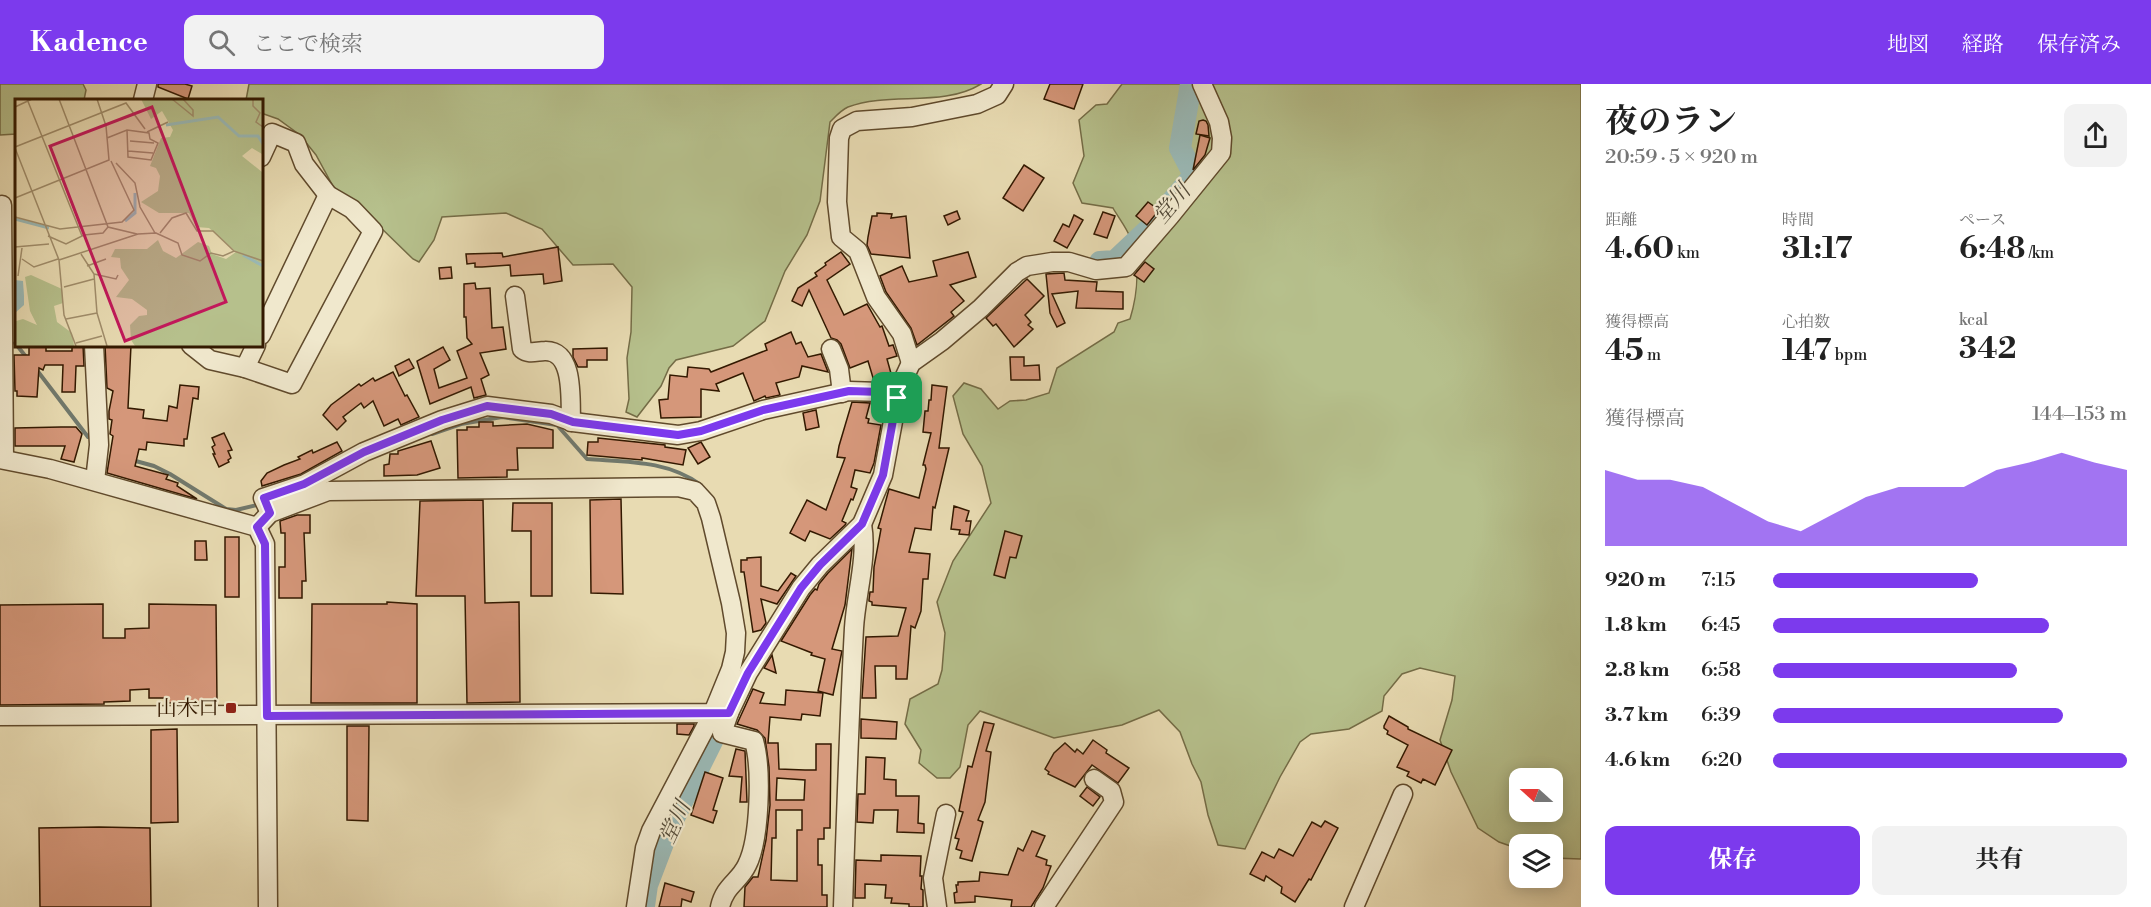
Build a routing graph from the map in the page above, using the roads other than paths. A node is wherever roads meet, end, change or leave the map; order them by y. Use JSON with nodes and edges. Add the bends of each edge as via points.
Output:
{"nodes":[{"id":1,"x":147,"y":84,"type":"edge"},
{"id":2,"x":1004,"y":84,"type":"edge"},
{"id":3,"x":1202,"y":84,"type":"edge"},
{"id":4,"x":143,"y":99,"type":"edge"},
{"id":5,"x":262,"y":157,"type":"edge"},
{"id":6,"x":328,"y":195,"type":"junction"},
{"id":7,"x":6,"y":212,"type":"edge"},
{"id":8,"x":515,"y":296,"type":"dead end"},
{"id":9,"x":262,"y":333,"type":"edge"},
{"id":10,"x":94,"y":346,"type":"edge"},
{"id":11,"x":192,"y":346,"type":"edge"},
{"id":12,"x":256,"y":346,"type":"edge"},
{"id":13,"x":831,"y":349,"type":"dead end"},
{"id":14,"x":910,"y":363,"type":"junction"},
{"id":15,"x":245,"y":368,"type":"junction"},
{"id":16,"x":842,"y":393,"type":"junction"},
{"id":17,"x":897,"y":398,"type":"junction"},
{"id":18,"x":571,"y":422,"type":"junction"},
{"id":19,"x":2,"y":459,"type":"edge"},
{"id":20,"x":95,"y":481,"type":"junction"},
{"id":21,"x":270,"y":513,"type":"junction"},
{"id":22,"x":862,"y":524,"type":"junction"},
{"id":23,"x":257,"y":527,"type":"junction"},
{"id":24,"x":721,"y":713,"type":"junction"},
{"id":25,"x":0,"y":716,"type":"edge"},
{"id":26,"x":267,"y":716,"type":"junction"},
{"id":27,"x":1094,"y":779,"type":"dead end"},
{"id":28,"x":1403,"y":794,"type":"dead end"},
{"id":29,"x":946,"y":814,"type":"dead end"},
{"id":30,"x":268,"y":907,"type":"edge"},
{"id":31,"x":636,"y":907,"type":"edge"},
{"id":32,"x":720,"y":907,"type":"edge"},
{"id":33,"x":843,"y":907,"type":"edge"},
{"id":34,"x":937,"y":907,"type":"edge"},
{"id":35,"x":1044,"y":907,"type":"edge"},
{"id":36,"x":1354,"y":907,"type":"edge"}],
"edges":[{"from":1,"to":4,"type":"street"},
{"from":2,"to":14,"type":"street","via":[[997,94],[977,104],[912,117],[857,121],[842,129],[837,202],[841,237],[858,251],[876,297],[902,334]]},
{"from":3,"to":14,"type":"street","via":[[1219,122],[1221,153],[1126,267],[1096,270],[1069,262],[1027,266],[942,341]]},
{"from":5,"to":6,"type":"street","via":[[272,133],[296,143],[304,164]]},
{"from":6,"to":9,"type":"street"},
{"from":6,"to":15,"type":"street","via":[[352,209],[373,231],[292,384]]},
{"from":7,"to":19,"type":"street"},
{"from":8,"to":18,"type":"street","via":[[522,349],[554,352],[566,363]]},
{"from":10,"to":20,"type":"street","via":[[99,445]]},
{"from":11,"to":15,"type":"street","via":[[210,360]]},
{"from":12,"to":15,"type":"street"},
{"from":13,"to":16,"type":"street"},
{"from":14,"to":17,"type":"street"},
{"from":16,"to":17,"type":"street","via":[[881,392]]},
{"from":16,"to":18,"type":"street","via":[[763,410],[678,435]]},
{"from":17,"to":22,"type":"street","via":[[883,475]]},
{"from":18,"to":21,"type":"street","via":[[551,414],[487,406],[364,452],[304,484],[264,498]]},
{"from":19,"to":20,"type":"street"},
{"from":20,"to":23,"type":"street"},
{"from":21,"to":23,"type":"street"},
{"from":21,"to":24,"type":"street","via":[[328,491],[678,487],[695,491],[706,503],[711,518],[736,633]]},
{"from":22,"to":24,"type":"street","via":[[801,588]]},
{"from":22,"to":33,"type":"street","via":[[865,540],[854,645]]},
{"from":23,"to":26,"type":"street","via":[[265,544]]},
{"from":24,"to":26,"type":"street"},
{"from":24,"to":31,"type":"street","via":[[651,831]]},
{"from":24,"to":32,"type":"street","via":[[722,733],[754,741],[758,772],[756,833],[747,867],[726,889]]},
{"from":25,"to":26,"type":"street"},
{"from":26,"to":30,"type":"street"},
{"from":27,"to":35,"type":"street","via":[[1112,791],[1114,801]]},
{"from":28,"to":36,"type":"street"},
{"from":29,"to":34,"type":"street","via":[[933,878]]}]}
